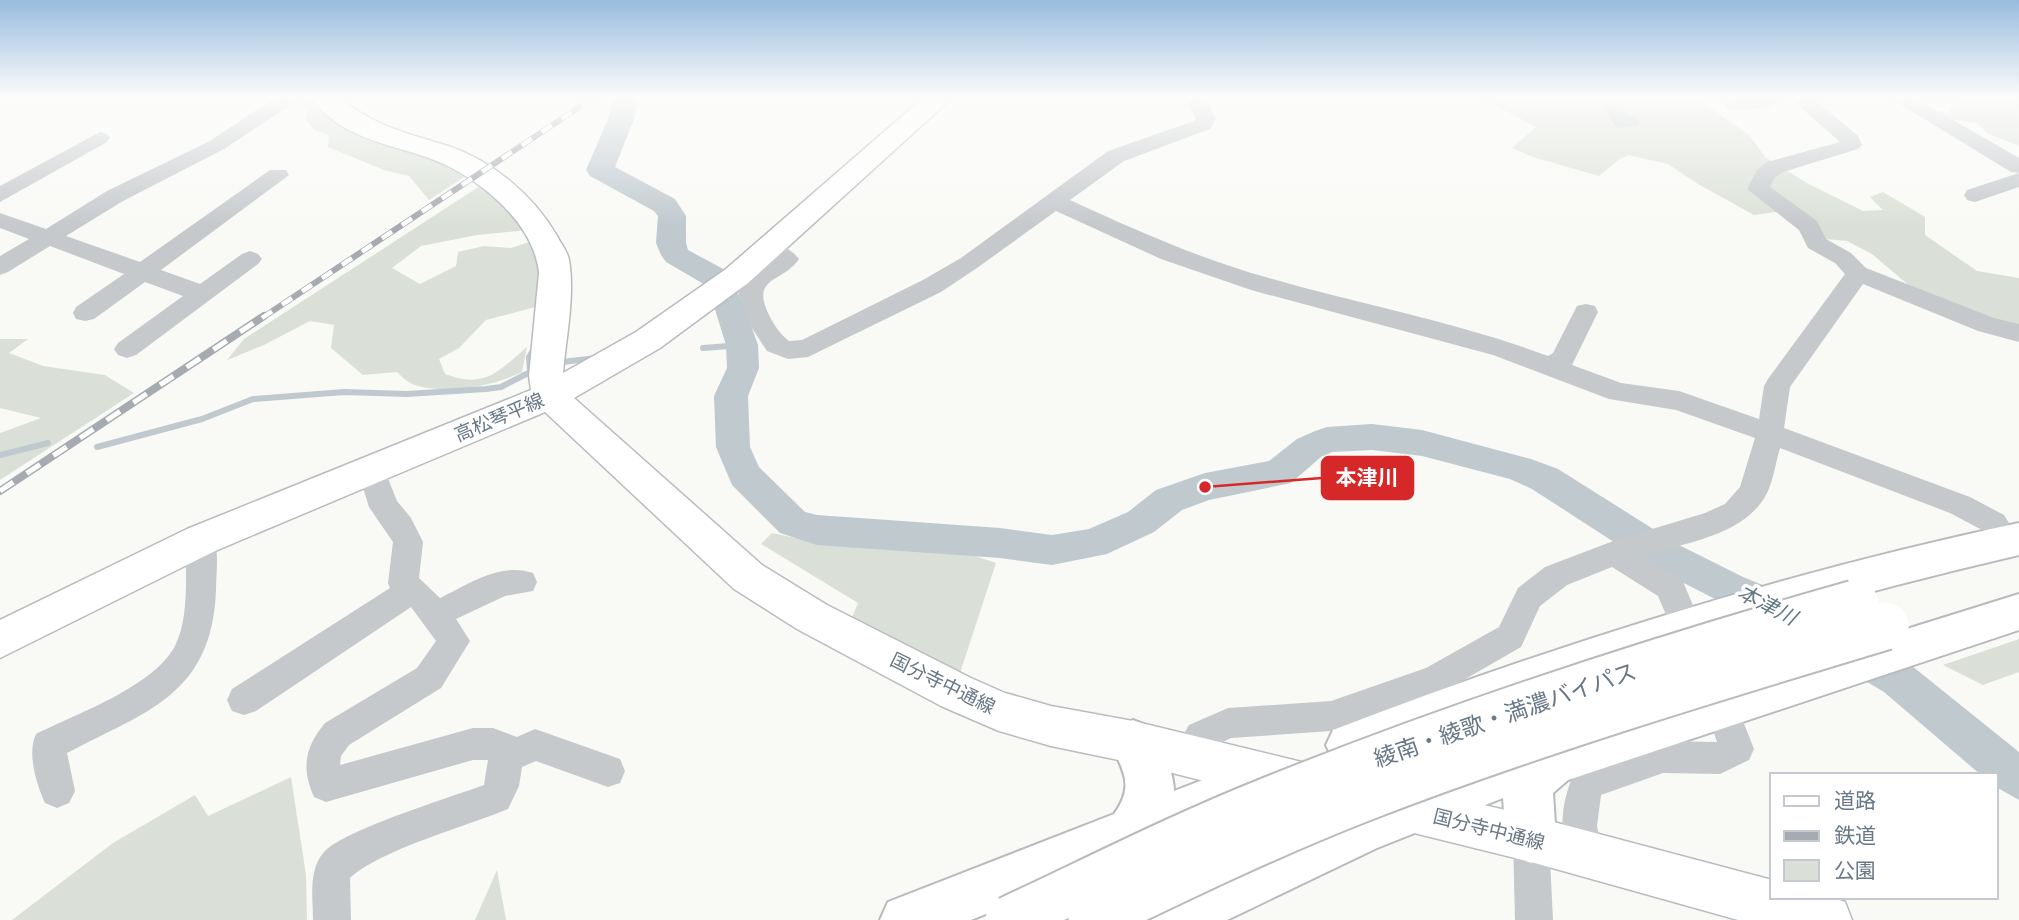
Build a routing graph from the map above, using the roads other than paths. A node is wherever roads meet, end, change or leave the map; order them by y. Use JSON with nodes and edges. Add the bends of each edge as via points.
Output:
{"nodes":[{"id":1,"x":95,"y":141,"type":"edge"},
{"id":2,"x":223,"y":141,"type":"edge"},
{"id":3,"x":402,"y":141,"type":"edge"},
{"id":4,"x":892,"y":141,"type":"edge"},
{"id":5,"x":1158,"y":141,"type":"edge"},
{"id":6,"x":1852,"y":141,"type":"edge"},
{"id":7,"x":1973,"y":141,"type":"edge"},
{"id":8,"x":2019,"y":167,"type":"edge"},
{"id":9,"x":278,"y":175,"type":"dead end"},
{"id":10,"x":2019,"y":180,"type":"edge"},
{"id":11,"x":0,"y":195,"type":"edge"},
{"id":12,"x":1975,"y":195,"type":"dead end"},
{"id":13,"x":1055,"y":202,"type":"junction"},
{"id":14,"x":0,"y":220,"type":"edge"},
{"id":15,"x":46,"y":237,"type":"junction"},
{"id":16,"x":769,"y":250,"type":"junction"},
{"id":17,"x":250,"y":259,"type":"dead end"},
{"id":18,"x":0,"y":267,"type":"edge"},
{"id":19,"x":142,"y":272,"type":"junction"},
{"id":20,"x":1858,"y":273,"type":"junction"},
{"id":21,"x":203,"y":294,"type":"junction"},
{"id":22,"x":1586,"y":312,"type":"dead end"},
{"id":23,"x":85,"y":313,"type":"dead end"},
{"id":24,"x":2019,"y":333,"type":"edge"},
{"id":25,"x":127,"y":349,"type":"dead end"},
{"id":26,"x":1551,"y":365,"type":"junction"},
{"id":27,"x":550,"y":396,"type":"junction"},
{"id":28,"x":1770,"y":433,"type":"junction"},
{"id":29,"x":371,"y":469,"type":"junction"},
{"id":30,"x":2007,"y":531,"type":"edge"},
{"id":31,"x":201,"y":540,"type":"junction"},
{"id":32,"x":1622,"y":551,"type":"junction"},
{"id":33,"x":2019,"y":560,"type":"edge"},
{"id":34,"x":522,"y":582,"type":"dead end"},
{"id":35,"x":2019,"y":588,"type":"edge"},
{"id":36,"x":423,"y":603,"type":"junction"},
{"id":37,"x":2019,"y":612,"type":"edge"},
{"id":38,"x":1697,"y":614,"type":"junction"},
{"id":39,"x":1871,"y":616,"type":"junction"},
{"id":40,"x":0,"y":640,"type":"edge"},
{"id":41,"x":244,"y":700,"type":"dead end"},
{"id":42,"x":1729,"y":727,"type":"dead end"},
{"id":43,"x":1133,"y":742,"type":"junction"},
{"id":44,"x":1188,"y":756,"type":"junction"},
{"id":45,"x":1567,"y":756,"type":"junction"},
{"id":46,"x":506,"y":758,"type":"junction"},
{"id":47,"x":608,"y":771,"type":"dead end"},
{"id":48,"x":1270,"y":776,"type":"junction"},
{"id":49,"x":57,"y":791,"type":"dead end"},
{"id":50,"x":1410,"y":810,"type":"junction"},
{"id":51,"x":1131,"y":832,"type":"junction"},
{"id":52,"x":1531,"y":839,"type":"junction"},
{"id":53,"x":1585,"y":854,"type":"junction"},
{"id":54,"x":332,"y":920,"type":"edge"},
{"id":55,"x":905,"y":920,"type":"edge"},
{"id":56,"x":1009,"y":920,"type":"edge"},
{"id":57,"x":1092,"y":920,"type":"edge"},
{"id":58,"x":1174,"y":920,"type":"edge"},
{"id":59,"x":1534,"y":920,"type":"edge"},
{"id":60,"x":1828,"y":920,"type":"edge"}],
"edges":[{"from":1,"to":11,"type":"street"},
{"from":2,"to":15,"type":"street"},
{"from":3,"to":27,"type":"main road","via":[[466,164],[515,200],[532,219],[553,256],[555,273],[546,376]]},
{"from":4,"to":16,"type":"main road","name":"高松琴平線"},
{"from":5,"to":13,"type":"street","via":[[1116,156]]},
{"from":6,"to":20,"type":"street","via":[[1775,167],[1758,189],[1809,226],[1816,243]]},
{"from":7,"to":8,"type":"street"},
{"from":9,"to":19,"type":"street"},
{"from":10,"to":12,"type":"street"},
{"from":13,"to":16,"type":"street","via":[[932,286],[808,348],[793,351],[770,341],[749,298],[755,282],[787,259]]},
{"from":13,"to":26,"type":"street","via":[[1169,254]]},
{"from":14,"to":15,"type":"street"},
{"from":15,"to":18,"type":"street"},
{"from":15,"to":19,"type":"street"},
{"from":16,"to":27,"type":"main road","name":"高松琴平線","via":[[706,301]]},
{"from":17,"to":21,"type":"street"},
{"from":19,"to":21,"type":"street"},
{"from":19,"to":23,"type":"street"},
{"from":20,"to":24,"type":"street","via":[[1987,325]]},
{"from":20,"to":28,"type":"street","via":[[1777,386]]},
{"from":21,"to":25,"type":"street"},
{"from":22,"to":26,"type":"street","via":[[1563,359]]},
{"from":26,"to":28,"type":"street","via":[[1618,392],[1679,401]]},
{"from":27,"to":29,"type":"main road","name":"高松琴平線"},
{"from":27,"to":43,"type":"main road","name":"国分寺中通線","via":[[748,577],[812,617],[999,711]]},
{"from":28,"to":30,"type":"street","via":[[1961,505]]},
{"from":28,"to":32,"type":"street","via":[[1753,492],[1735,512]]},
{"from":29,"to":31,"type":"main road","name":"高松琴平線"},
{"from":29,"to":36,"type":"street","via":[[384,507],[408,542],[401,579]]},
{"from":30,"to":39,"type":"highway"},
{"from":31,"to":40,"type":"main road","name":"高松琴平線"},
{"from":31,"to":49,"type":"street","via":[[195,631],[188,654],[173,674],[139,699],[48,745]]},
{"from":32,"to":38,"type":"street","via":[[1625,561],[1671,588]]},
{"from":32,"to":44,"type":"street","via":[[1556,576],[1529,597],[1510,637],[1436,679],[1331,716],[1228,723],[1201,736]]},
{"from":33,"to":39,"type":"highway","name":"綾南・綾歌・満濃バイパス"},
{"from":34,"to":36,"type":"street"},
{"from":35,"to":39,"type":"highway","name":"綾南・綾歌・満濃バイパス"},
{"from":36,"to":41,"type":"street"},
{"from":36,"to":46,"type":"street","via":[[454,641],[429,678],[337,734],[327,745],[320,767],[326,785],[473,744],[505,748]]},
{"from":37,"to":39,"type":"highway"},
{"from":38,"to":39,"type":"highway"},
{"from":38,"to":48,"type":"highway"},
{"from":39,"to":45,"type":"highway","via":[[1798,680]]},
{"from":39,"to":56,"type":"highway","name":"綾南・綾歌・満濃バイパス","bridge":true,"via":[[1739,637],[1402,750],[1253,807]]},
{"from":39,"to":57,"type":"highway","name":"綾南・綾歌・満濃バイパス","bridge":true,"via":[[1289,828]]},
{"from":42,"to":53,"type":"street","via":[[1737,749],[1720,758],[1663,757],[1587,783],[1577,815]]},
{"from":43,"to":44,"type":"main road","name":"国分寺中通線"},
{"from":43,"to":51,"type":"highway","via":[[1151,785],[1146,812]]},
{"from":44,"to":48,"type":"main road","name":"国分寺中通線"},
{"from":45,"to":50,"type":"highway"},
{"from":45,"to":52,"type":"highway","via":[[1545,766],[1529,785]]},
{"from":46,"to":47,"type":"street","via":[[535,745]]},
{"from":46,"to":54,"type":"street","via":[[496,797],[338,863],[331,876]]},
{"from":48,"to":50,"type":"main road","name":"国分寺中通線"},
{"from":48,"to":51,"type":"highway"},
{"from":50,"to":52,"type":"main road","name":"国分寺中通線"},
{"from":50,"to":58,"type":"highway","via":[[1303,856]]},
{"from":51,"to":55,"type":"highway"},
{"from":52,"to":53,"type":"main road","name":"国分寺中通線"},
{"from":52,"to":59,"type":"street"},
{"from":53,"to":60,"type":"main road","name":"国分寺中通線"}]}
